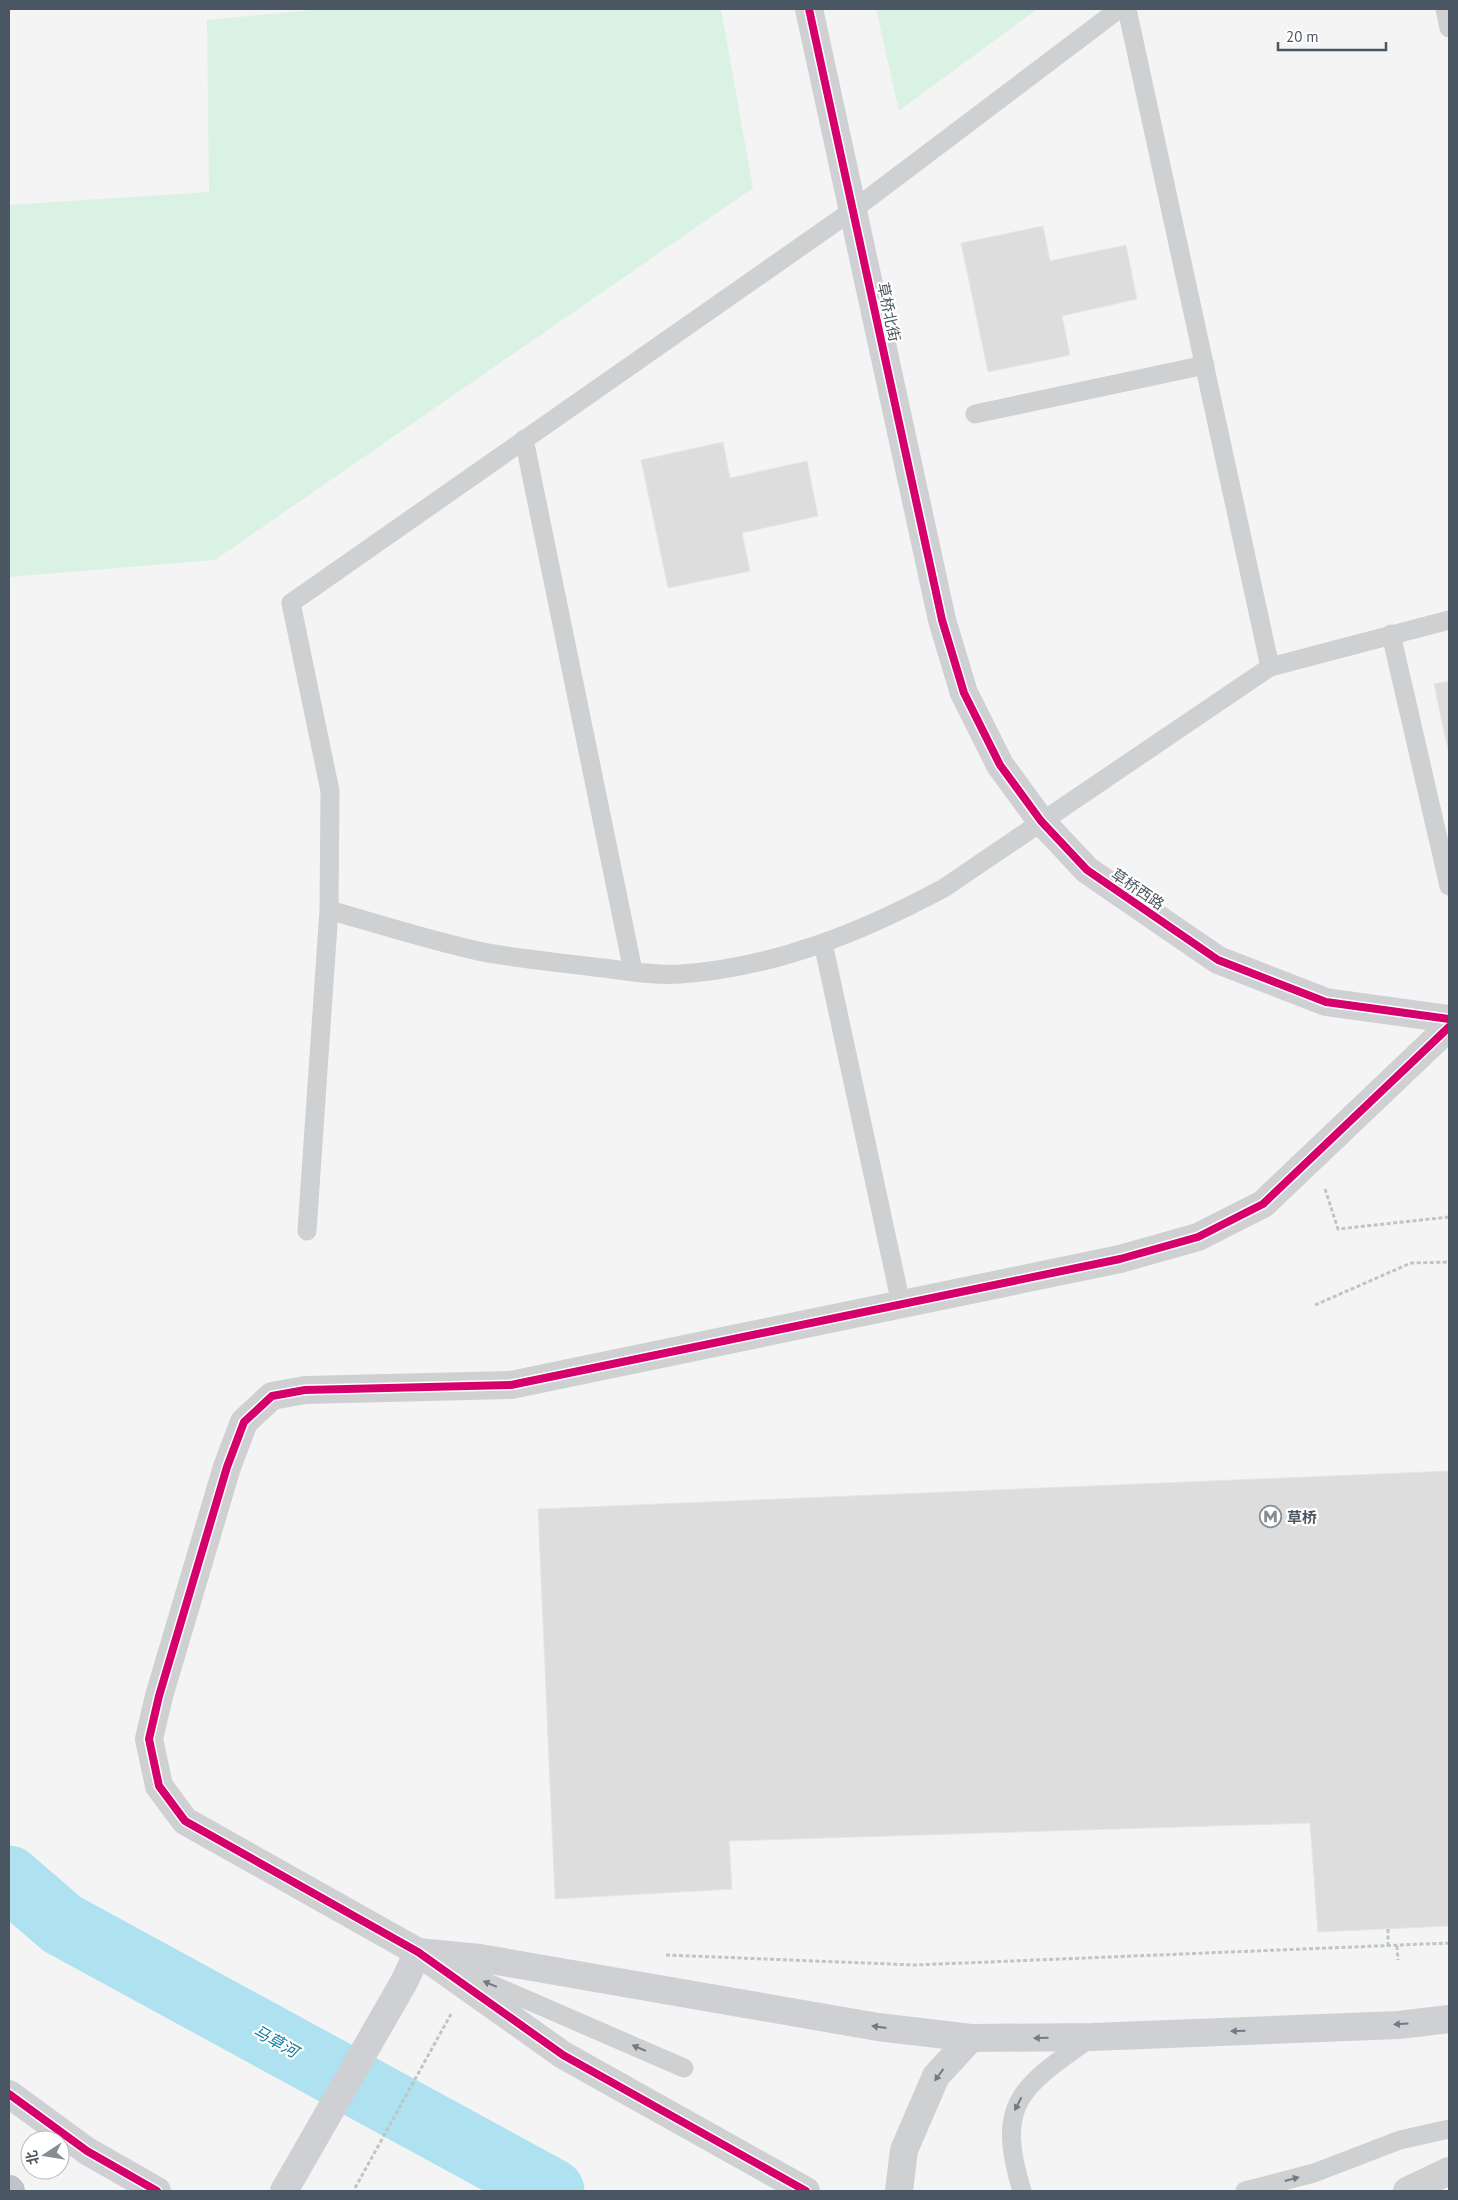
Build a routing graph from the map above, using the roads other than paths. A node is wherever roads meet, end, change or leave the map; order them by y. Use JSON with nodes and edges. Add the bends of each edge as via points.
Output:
{"nodes":[{"id":1,"x":809,"y":9,"type":"edge"},
{"id":2,"x":1119,"y":9,"type":"edge"},
{"id":3,"x":1127,"y":9,"type":"edge"},
{"id":4,"x":1445,"y":9,"type":"edge"},
{"id":5,"x":1449,"y":28,"type":"edge"},
{"id":6,"x":853,"y":210,"type":"junction"},
{"id":7,"x":1205,"y":366,"type":"junction"},
{"id":8,"x":974,"y":414,"type":"dead end"},
{"id":9,"x":524,"y":439,"type":"junction"},
{"id":10,"x":942,"y":620,"type":"joint"},
{"id":11,"x":1449,"y":620,"type":"edge"},
{"id":12,"x":1391,"y":634,"type":"junction"},
{"id":13,"x":1270,"y":667,"type":"junction"},
{"id":14,"x":1041,"y":821,"type":"junction"},
{"id":15,"x":1449,"y":886,"type":"edge"},
{"id":16,"x":329,"y":910,"type":"junction"},
{"id":17,"x":823,"y":943,"type":"junction"},
{"id":18,"x":633,"y":972,"type":"junction"},
{"id":19,"x":1449,"y":1019,"type":"edge"},
{"id":20,"x":1449,"y":1027,"type":"edge"},
{"id":21,"x":307,"y":1231,"type":"dead end"},
{"id":22,"x":901,"y":1304,"type":"junction"},
{"id":23,"x":418,"y":1952,"type":"junction"},
{"id":24,"x":1449,"y":2019,"type":"edge"},
{"id":25,"x":1092,"y":2037,"type":"junction"},
{"id":26,"x":971,"y":2038,"type":"junction"},
{"id":27,"x":684,"y":2068,"type":"dead end"},
{"id":28,"x":9,"y":2094,"type":"edge"},
{"id":29,"x":1449,"y":2129,"type":"edge"},
{"id":30,"x":1449,"y":2171,"type":"edge"},
{"id":31,"x":157,"y":2191,"type":"edge"},
{"id":32,"x":284,"y":2191,"type":"edge"},
{"id":33,"x":806,"y":2191,"type":"edge"},
{"id":34,"x":899,"y":2191,"type":"edge"},
{"id":35,"x":1022,"y":2191,"type":"edge"},
{"id":36,"x":1245,"y":2191,"type":"edge"},
{"id":37,"x":1407,"y":2191,"type":"edge"}],
"edges":[{"from":1,"to":6,"type":"street","name":"草桥北街"},
{"from":2,"to":6,"type":"lane"},
{"from":3,"to":7,"type":"lane"},
{"from":4,"to":5,"type":"lane"},
{"from":6,"to":9,"type":"lane"},
{"from":6,"to":10,"type":"street","name":"草桥北街"},
{"from":7,"to":8,"type":"lane"},
{"from":7,"to":13,"type":"lane"},
{"from":9,"to":16,"type":"lane","via":[[291,603],[330,791]]},
{"from":9,"to":18,"type":"lane"},
{"from":10,"to":14,"type":"street","name":"草桥西路","via":[[964,693],[1000,765]]},
{"from":11,"to":12,"type":"lane"},
{"from":12,"to":13,"type":"lane"},
{"from":12,"to":15,"type":"lane"},
{"from":13,"to":14,"type":"lane"},
{"from":14,"to":17,"type":"lane","via":[[944,888],[891,917]]},
{"from":14,"to":19,"type":"street","name":"草桥西路","via":[[1087,870],[1218,960],[1326,1002]]},
{"from":16,"to":18,"type":"lane","via":[[479,951]]},
{"from":16,"to":21,"type":"lane"},
{"from":17,"to":18,"type":"lane","via":[[737,966],[680,974]]},
{"from":17,"to":22,"type":"lane"},
{"from":20,"to":22,"type":"street","via":[[1263,1204],[1198,1237],[1120,1259]]},
{"from":22,"to":23,"type":"street","via":[[511,1385],[305,1390],[272,1396],[244,1422],[227,1467],[159,1696],[149,1739],[159,1786],[185,1821]]},
{"from":26,"to":23,"type":"street","one_way":true,"via":[[878,2027],[480,1958]]},
{"from":27,"to":23,"type":"lane","one_way":true},
{"from":23,"to":32,"type":"street"},
{"from":23,"to":33,"type":"street","via":[[563,2055]]},
{"from":24,"to":25,"type":"street","one_way":true},
{"from":25,"to":26,"type":"street","one_way":true},
{"from":25,"to":35,"type":"lane","one_way":true,"via":[[1042,2073],[1022,2095],[1013,2113],[1012,2161]]},
{"from":26,"to":34,"type":"street","one_way":true,"via":[[936,2076],[904,2150]]},
{"from":28,"to":31,"type":"street","via":[[87,2151]]},
{"from":36,"to":29,"type":"lane","one_way":true,"via":[[1314,2173],[1400,2140]]},
{"from":30,"to":37,"type":"street"}]}
